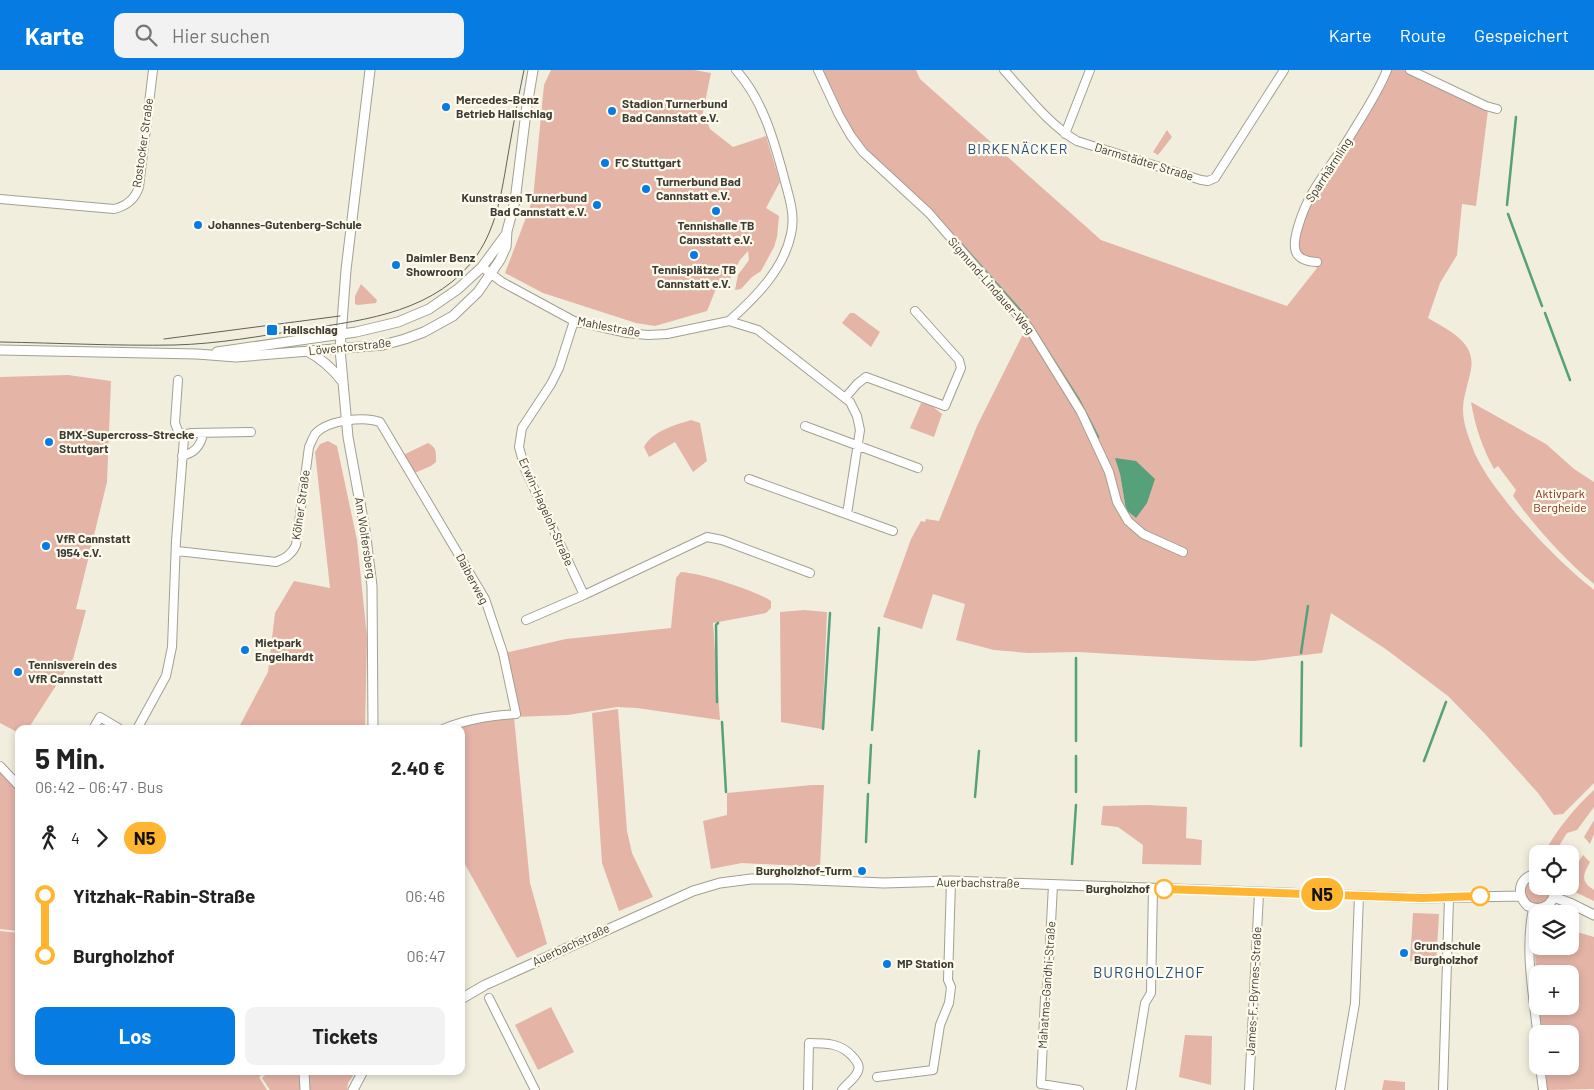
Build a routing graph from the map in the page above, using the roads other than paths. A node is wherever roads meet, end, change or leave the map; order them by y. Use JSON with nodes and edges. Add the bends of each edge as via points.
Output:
{"nodes":[{"id":1,"x":153,"y":70,"type":"edge"},
{"id":2,"x":370,"y":70,"type":"edge"},
{"id":3,"x":533,"y":70,"type":"edge"},
{"id":4,"x":736,"y":70,"type":"edge"},
{"id":5,"x":818,"y":70,"type":"edge"},
{"id":6,"x":1004,"y":70,"type":"edge"},
{"id":7,"x":1090,"y":70,"type":"edge"},
{"id":8,"x":1284,"y":70,"type":"edge"},
{"id":9,"x":1387,"y":70,"type":"edge"},
{"id":10,"x":1410,"y":70,"type":"edge"},
{"id":11,"x":1497,"y":108,"type":"dead end"},
{"id":12,"x":1065,"y":134,"type":"junction"},
{"id":13,"x":0,"y":199,"type":"edge"},
{"id":14,"x":507,"y":231,"type":"junction"},
{"id":15,"x":1317,"y":262,"type":"dead end"},
{"id":16,"x":482,"y":267,"type":"junction"},
{"id":17,"x":491,"y":274,"type":"junction"},
{"id":18,"x":915,"y":311,"type":"dead end"},
{"id":19,"x":729,"y":320,"type":"junction"},
{"id":20,"x":574,"y":321,"type":"junction"},
{"id":21,"x":341,"y":334,"type":"junction"},
{"id":22,"x":340,"y":349,"type":"junction"},
{"id":23,"x":0,"y":350,"type":"edge"},
{"id":24,"x":307,"y":351,"type":"junction"},
{"id":25,"x":197,"y":354,"type":"junction"},
{"id":26,"x":178,"y":380,"type":"dead end"},
{"id":27,"x":342,"y":381,"type":"junction"},
{"id":28,"x":845,"y":398,"type":"junction"},
{"id":29,"x":346,"y":421,"type":"junction"},
{"id":30,"x":805,"y":426,"type":"dead end"},
{"id":31,"x":251,"y":432,"type":"dead end"},
{"id":32,"x":203,"y":433,"type":"junction"},
{"id":33,"x":185,"y":436,"type":"junction"},
{"id":34,"x":858,"y":446,"type":"junction"},
{"id":35,"x":182,"y":456,"type":"junction"},
{"id":36,"x":918,"y":468,"type":"dead end"},
{"id":37,"x":749,"y":479,"type":"dead end"},
{"id":38,"x":847,"y":514,"type":"junction"},
{"id":39,"x":893,"y":531,"type":"dead end"},
{"id":40,"x":177,"y":550,"type":"junction"},
{"id":41,"x":1183,"y":552,"type":"dead end"},
{"id":42,"x":810,"y":572,"type":"dead end"},
{"id":43,"x":584,"y":595,"type":"junction"},
{"id":44,"x":526,"y":620,"type":"dead end"},
{"id":45,"x":95,"y":725,"type":"edge"},
{"id":46,"x":113,"y":725,"type":"edge"},
{"id":47,"x":139,"y":725,"type":"edge"},
{"id":48,"x":373,"y":725,"type":"edge"},
{"id":49,"x":453,"y":725,"type":"edge"},
{"id":50,"x":0,"y":766,"type":"edge"},
{"id":51,"x":15,"y":782,"type":"edge"},
{"id":52,"x":1529,"y":877,"type":"edge"},
{"id":53,"x":951,"y":881,"type":"junction"},
{"id":54,"x":1053,"y":885,"type":"junction"},
{"id":55,"x":1153,"y":888,"type":"junction"},
{"id":56,"x":1259,"y":893,"type":"junction"},
{"id":57,"x":1359,"y":895,"type":"junction"},
{"id":58,"x":1520,"y":896,"type":"junction"},
{"id":59,"x":1554,"y":897,"type":"joint"},
{"id":60,"x":1449,"y":898,"type":"junction"},
{"id":61,"x":1548,"y":905,"type":"edge"},
{"id":62,"x":1529,"y":906,"type":"edge"},
{"id":63,"x":1594,"y":916,"type":"edge"},
{"id":64,"x":1529,"y":955,"type":"edge"},
{"id":65,"x":465,"y":997,"type":"edge"},
{"id":66,"x":489,"y":998,"type":"dead end"},
{"id":67,"x":1536,"y":1025,"type":"edge"},
{"id":68,"x":888,"y":1067,"type":"dead end"},
{"id":69,"x":304,"y":1075,"type":"edge"},
{"id":70,"x":361,"y":1075,"type":"edge"},
{"id":71,"x":1541,"y":1075,"type":"edge"},
{"id":72,"x":889,"y":1076,"type":"junction"},
{"id":73,"x":877,"y":1077,"type":"dead end"},
{"id":74,"x":1041,"y":1087,"type":"edge"},
{"id":75,"x":305,"y":1090,"type":"edge"},
{"id":76,"x":354,"y":1090,"type":"edge"},
{"id":77,"x":535,"y":1090,"type":"edge"},
{"id":78,"x":808,"y":1090,"type":"edge"},
{"id":79,"x":842,"y":1090,"type":"edge"},
{"id":80,"x":1079,"y":1090,"type":"edge"},
{"id":81,"x":1131,"y":1090,"type":"edge"},
{"id":82,"x":1249,"y":1090,"type":"edge"},
{"id":83,"x":1340,"y":1090,"type":"edge"},
{"id":84,"x":1443,"y":1090,"type":"edge"},
{"id":85,"x":1542,"y":1090,"type":"edge"}],
"edges":[{"from":1,"to":13,"type":"street","name":"Rostocker Straße","via":[[139,187],[126,205],[114,209]]},
{"from":2,"to":21,"type":"main road"},
{"from":3,"to":14,"type":"main road","name":"Löwentorstraße","via":[[519,178]]},
{"from":4,"to":19,"type":"street","via":[[745,80],[770,130],[793,217],[791,235],[782,260],[757,294]]},
{"from":5,"to":41,"type":"street","name":"Sigmund-Lindauer-Weg","via":[[851,136],[863,152],[928,213],[1029,328],[1051,360],[1081,412],[1109,472],[1116,502],[1128,521],[1143,534]]},
{"from":6,"to":12,"type":"street","name":"Darmstädter Straße"},
{"from":7,"to":12,"type":"street"},
{"from":8,"to":12,"type":"street","name":"Darmstädter Straße","via":[[1215,178],[1208,181],[1094,147]]},
{"from":9,"to":15,"type":"street","name":"Sparrhärmling","via":[[1348,139],[1308,198],[1294,249],[1307,262]]},
{"from":10,"to":11,"type":"street","via":[[1486,106]]},
{"from":14,"to":16,"type":"main road","name":"Löwentorstraße"},
{"from":14,"to":17,"type":"main road","name":"Löwentorstraße","via":[[506,247]]},
{"from":16,"to":17,"type":"street","name":"Mahlestraße"},
{"from":16,"to":21,"type":"main road","name":"Löwentorstraße","via":[[458,290],[428,309],[381,327]]},
{"from":17,"to":20,"type":"street","name":"Mahlestraße"},
{"from":17,"to":22,"type":"main road","name":"Löwentorstraße","via":[[463,307],[424,332],[383,345]]},
{"from":18,"to":28,"type":"street","via":[[959,360],[961,368],[945,406],[866,377]]},
{"from":19,"to":20,"type":"street","name":"Mahlestraße","via":[[652,335]]},
{"from":19,"to":28,"type":"street","via":[[758,330]]},
{"from":20,"to":43,"type":"street","name":"Erwin-Hageloh-Straße","via":[[559,368],[522,428],[519,447]]},
{"from":21,"to":22,"type":"main road"},
{"from":21,"to":25,"type":"main road","name":"Löwentorstraße"},
{"from":22,"to":24,"type":"main road","name":"Löwentorstraße"},
{"from":22,"to":27,"type":"main road","name":"Am Wolfersberg"},
{"from":23,"to":25,"type":"main road","name":"Löwentorstraße"},
{"from":24,"to":25,"type":"main road","name":"Löwentorstraße","via":[[236,358]]},
{"from":24,"to":27,"type":"main road","via":[[332,368]]},
{"from":26,"to":33,"type":"street","via":[[175,423]]},
{"from":27,"to":29,"type":"main road","name":"Am Wolfersberg"},
{"from":28,"to":34,"type":"street","via":[[857,416],[860,430]]},
{"from":29,"to":40,"type":"street","name":"Kölner Straße","via":[[328,425],[316,434],[309,447],[296,544],[285,559],[276,562]]},
{"from":29,"to":48,"type":"main road","name":"Am Wolfersberg","via":[[372,586]]},
{"from":29,"to":49,"type":"street","name":"Daiberweg","via":[[368,419],[383,425],[485,599],[503,653],[516,714],[486,716]]},
{"from":30,"to":34,"type":"street"},
{"from":31,"to":32,"type":"street"},
{"from":32,"to":33,"type":"street"},
{"from":32,"to":35,"type":"street","via":[[200,446]]},
{"from":33,"to":35,"type":"street"},
{"from":34,"to":36,"type":"street"},
{"from":34,"to":38,"type":"street"},
{"from":35,"to":40,"type":"street"},
{"from":37,"to":38,"type":"street"},
{"from":38,"to":39,"type":"street"},
{"from":40,"to":47,"type":"street","via":[[172,648],[166,676]]},
{"from":42,"to":43,"type":"street","via":[[707,537]]},
{"from":43,"to":44,"type":"street"},
{"from":45,"to":46,"type":"street","via":[[100,717]]},
{"from":50,"to":51,"type":"street"},
{"from":52,"to":58,"type":"main road","via":[[1520,887]]},
{"from":53,"to":54,"type":"main road","name":"Auerbachstraße"},
{"from":53,"to":65,"type":"main road","name":"Auerbachstraße","via":[[769,879],[720,883],[667,902]]},
{"from":53,"to":72,"type":"street","via":[[948,980],[951,987],[949,1003],[940,1025],[933,1070]]},
{"from":54,"to":55,"type":"main road","name":"Auerbachstraße"},
{"from":54,"to":74,"type":"street","name":"Mahatma-Gandhi-Straße"},
{"from":55,"to":56,"type":"main road","name":"Auerbachstraße"},
{"from":55,"to":81,"type":"street","via":[[1151,993],[1145,1003]]},
{"from":56,"to":57,"type":"main road","name":"Auerbachstraße"},
{"from":56,"to":82,"type":"street","name":"James-F.-Byrnes-Straße"},
{"from":57,"to":60,"type":"main road","name":"Auerbachstraße"},
{"from":57,"to":83,"type":"street","via":[[1355,1003]]},
{"from":58,"to":60,"type":"main road","name":"Auerbachstraße"},
{"from":58,"to":62,"type":"main road"},
{"from":59,"to":61,"type":"main road"},
{"from":59,"to":63,"type":"main road"},
{"from":60,"to":84,"type":"street"},
{"from":64,"to":67,"type":"street"},
{"from":66,"to":77,"type":"street"},
{"from":68,"to":72,"type":"street"},
{"from":69,"to":75,"type":"main road"},
{"from":70,"to":76,"type":"main road"},
{"from":71,"to":85,"type":"street"},
{"from":72,"to":73,"type":"street"},
{"from":74,"to":80,"type":"street","name":"Mahatma-Gandhi-Straße"},
{"from":78,"to":79,"type":"street","via":[[809,1043],[832,1044],[846,1050],[858,1064],[858,1071]]}]}
